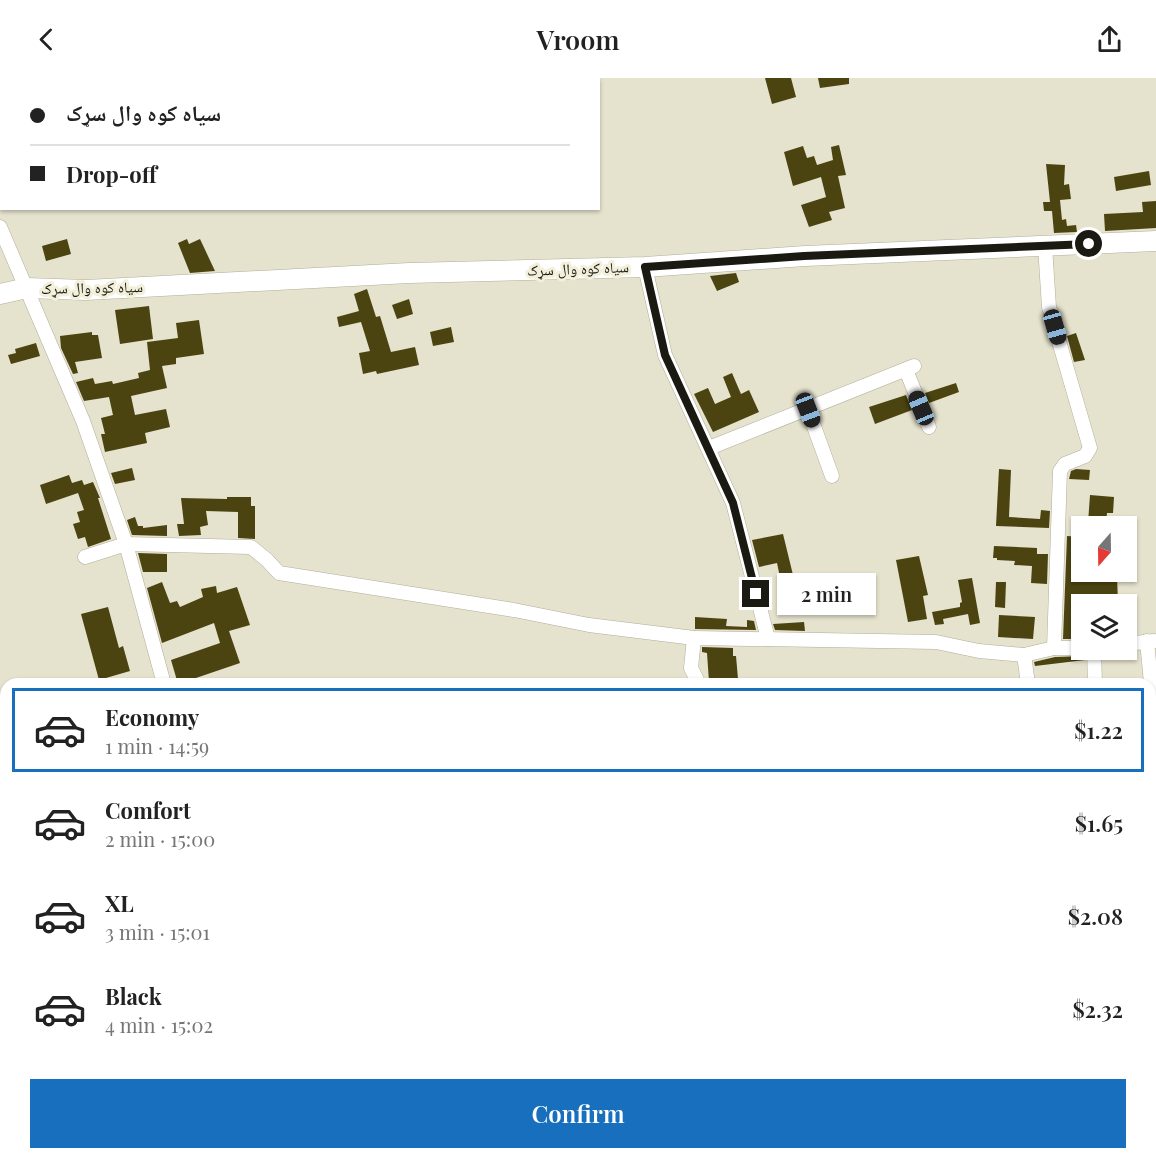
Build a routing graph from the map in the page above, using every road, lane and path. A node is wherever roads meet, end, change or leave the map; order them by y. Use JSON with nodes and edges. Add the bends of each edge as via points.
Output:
{"nodes":[{"id":1,"x":0,"y":227,"type":"edge"},
{"id":2,"x":1156,"y":242,"type":"edge"},
{"id":3,"x":1045,"y":246,"type":"junction"},
{"id":4,"x":645,"y":267,"type":"junction"},
{"id":5,"x":27,"y":288,"type":"junction"},
{"id":6,"x":0,"y":294,"type":"edge"},
{"id":7,"x":808,"y":410,"type":"junction"},
{"id":8,"x":929,"y":427,"type":"dead end"},
{"id":9,"x":709,"y":448,"type":"junction"},
{"id":10,"x":832,"y":476,"type":"dead end"},
{"id":11,"x":126,"y":544,"type":"junction"},
{"id":12,"x":85,"y":557,"type":"dead end"},
{"id":13,"x":694,"y":638,"type":"junction"},
{"id":14,"x":768,"y":639,"type":"junction"},
{"id":15,"x":1151,"y":641,"type":"edge"},
{"id":16,"x":1054,"y":648,"type":"junction"},
{"id":17,"x":1071,"y":648,"type":"edge"},
{"id":18,"x":1024,"y":655,"type":"junction"},
{"id":19,"x":1094,"y":660,"type":"edge"},
{"id":20,"x":162,"y":678,"type":"edge"},
{"id":21,"x":696,"y":678,"type":"edge"},
{"id":22,"x":1027,"y":678,"type":"edge"},
{"id":23,"x":1095,"y":678,"type":"edge"},
{"id":24,"x":1153,"y":678,"type":"edge"}],
"edges":[{"from":1,"to":5,"type":"street"},
{"from":2,"to":3,"type":"street","name":"سیاه کوه وال سړک"},
{"from":3,"to":4,"type":"street","name":"سیاه کوه وال سړک"},
{"from":3,"to":16,"type":"street","via":[[1049,307],[1090,448],[1085,456],[1065,464],[1060,471]]},
{"from":4,"to":5,"type":"street","name":"سیاه کوه وال سړک","via":[[409,273],[86,290]]},
{"from":4,"to":9,"type":"street","via":[[665,355]]},
{"from":5,"to":6,"type":"street","name":"سیاه کوه وال سړک"},
{"from":5,"to":11,"type":"street","via":[[83,421]]},
{"from":7,"to":8,"type":"street","via":[[910,368]]},
{"from":7,"to":9,"type":"street"},
{"from":7,"to":10,"type":"street"},
{"from":9,"to":14,"type":"street","via":[[733,503]]},
{"from":11,"to":12,"type":"street"},
{"from":11,"to":13,"type":"street","via":[[251,547],[279,573],[589,625]]},
{"from":11,"to":20,"type":"street"},
{"from":13,"to":14,"type":"street"},
{"from":13,"to":21,"type":"street","via":[[691,668]]},
{"from":14,"to":18,"type":"street","via":[[936,642]]},
{"from":15,"to":24,"type":"street"},
{"from":16,"to":17,"type":"street"},
{"from":16,"to":18,"type":"street"},
{"from":18,"to":22,"type":"street"},
{"from":19,"to":23,"type":"street"}]}
